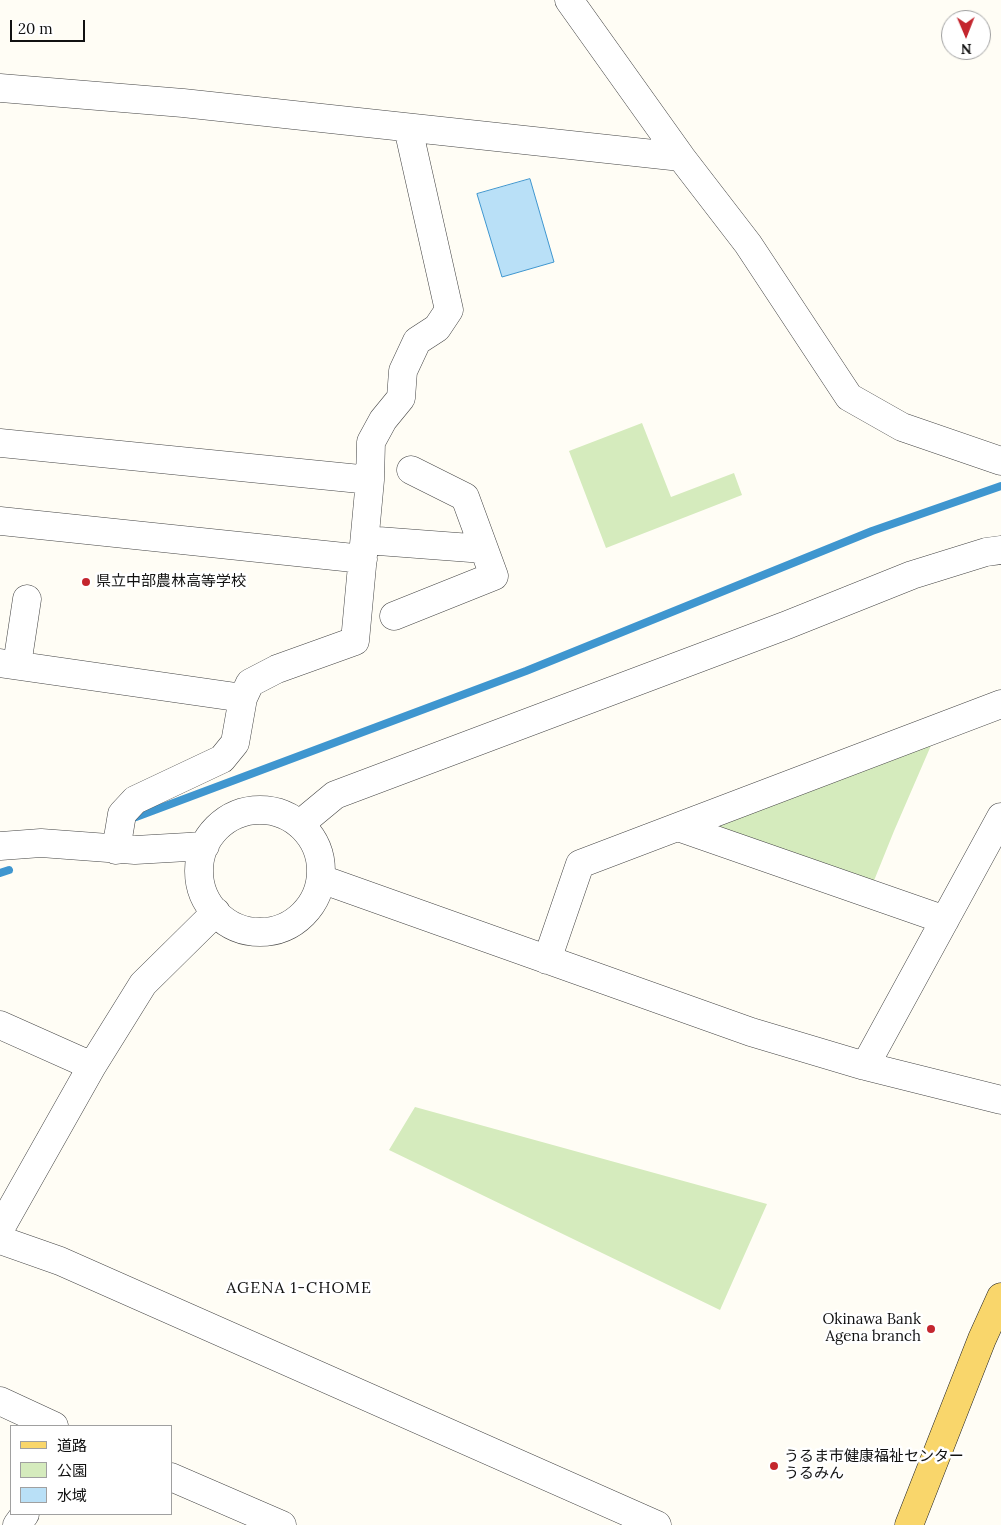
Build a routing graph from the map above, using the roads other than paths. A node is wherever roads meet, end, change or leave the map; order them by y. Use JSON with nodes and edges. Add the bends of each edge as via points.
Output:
{"nodes":[{"id":1,"x":569,"y":0,"type":"edge"},
{"id":2,"x":0,"y":88,"type":"edge"},
{"id":3,"x":408,"y":128,"type":"junction"},
{"id":4,"x":681,"y":156,"type":"junction"},
{"id":5,"x":0,"y":444,"type":"edge"},
{"id":6,"x":1001,"y":461,"type":"edge"},
{"id":7,"x":411,"y":470,"type":"dead end"},
{"id":8,"x":370,"y":480,"type":"junction"},
{"id":9,"x":0,"y":521,"type":"edge"},
{"id":10,"x":484,"y":549,"type":"junction"},
{"id":11,"x":364,"y":550,"type":"junction"},
{"id":12,"x":1001,"y":550,"type":"edge"},
{"id":13,"x":28,"y":599,"type":"dead end"},
{"id":14,"x":394,"y":616,"type":"dead end"},
{"id":15,"x":8,"y":664,"type":"edge"},
{"id":16,"x":243,"y":698,"type":"junction"},
{"id":17,"x":1001,"y":704,"type":"edge"},
{"id":18,"x":1001,"y":817,"type":"edge"},
{"id":19,"x":300,"y":824,"type":"junction"},
{"id":20,"x":678,"y":827,"type":"junction"},
{"id":21,"x":0,"y":846,"type":"edge"},
{"id":22,"x":205,"y":846,"type":"junction"},
{"id":23,"x":116,"y":850,"type":"junction"},
{"id":24,"x":321,"y":878,"type":"junction"},
{"id":25,"x":216,"y":912,"type":"junction"},
{"id":26,"x":945,"y":920,"type":"junction"},
{"id":27,"x":547,"y":960,"type":"junction"},
{"id":28,"x":0,"y":1025,"type":"edge"},
{"id":29,"x":92,"y":1066,"type":"junction"},
{"id":30,"x":865,"y":1066,"type":"junction"},
{"id":31,"x":1001,"y":1100,"type":"edge"},
{"id":32,"x":0,"y":1229,"type":"edge"},
{"id":33,"x":0,"y":1240,"type":"edge"},
{"id":34,"x":1001,"y":1297,"type":"edge"},
{"id":35,"x":0,"y":1401,"type":"edge"},
{"id":36,"x":52,"y":1425,"type":"edge"},
{"id":37,"x":172,"y":1477,"type":"edge"},
{"id":38,"x":282,"y":1525,"type":"edge"},
{"id":39,"x":657,"y":1525,"type":"edge"},
{"id":40,"x":909,"y":1525,"type":"edge"}],
"edges":[{"from":1,"to":4,"type":"street"},
{"from":2,"to":3,"type":"street","via":[[183,103]]},
{"from":3,"to":4,"type":"street"},
{"from":3,"to":8,"type":"street","via":[[449,310],[438,328],[417,341],[403,370],[401,398],[371,442]]},
{"from":4,"to":6,"type":"street","via":[[748,244],[848,397],[902,427]]},
{"from":5,"to":8,"type":"street"},
{"from":7,"to":10,"type":"street","via":[[464,496]]},
{"from":8,"to":11,"type":"street"},
{"from":9,"to":11,"type":"street"},
{"from":10,"to":11,"type":"street"},
{"from":10,"to":14,"type":"street","via":[[494,576]]},
{"from":11,"to":16,"type":"street","via":[[355,641],[277,669],[250,683]]},
{"from":12,"to":19,"type":"street","via":[[912,575],[335,795]]},
{"from":13,"to":15,"type":"street"},
{"from":15,"to":16,"type":"street"},
{"from":16,"to":23,"type":"street","via":[[235,743],[222,759],[135,800],[122,814]]},
{"from":17,"to":20,"type":"street"},
{"from":18,"to":26,"type":"street"},
{"from":19,"to":22,"type":"street","via":[[285,815],[266,810],[248,811],[230,818],[215,830]]},
{"from":19,"to":24,"type":"street","via":[[313,840],[320,859]]},
{"from":20,"to":26,"type":"street"},
{"from":20,"to":27,"type":"street","via":[[580,864]]},
{"from":21,"to":23,"type":"street","via":[[41,843]]},
{"from":22,"to":23,"type":"street"},
{"from":22,"to":25,"type":"street","via":[[200,862],[200,880],[206,898]]},
{"from":24,"to":25,"type":"street","via":[[316,898],[304,914],[288,925],[270,931],[250,930],[231,924]]},
{"from":24,"to":27,"type":"street"},
{"from":25,"to":29,"type":"street","via":[[144,984]]},
{"from":26,"to":30,"type":"street"},
{"from":27,"to":30,"type":"street","via":[[751,1032]]},
{"from":28,"to":29,"type":"street"},
{"from":29,"to":32,"type":"street"},
{"from":30,"to":31,"type":"street"},
{"from":33,"to":39,"type":"street","via":[[60,1260]]},
{"from":34,"to":40,"type":"main road"},
{"from":35,"to":36,"type":"street"},
{"from":37,"to":38,"type":"street"}]}
